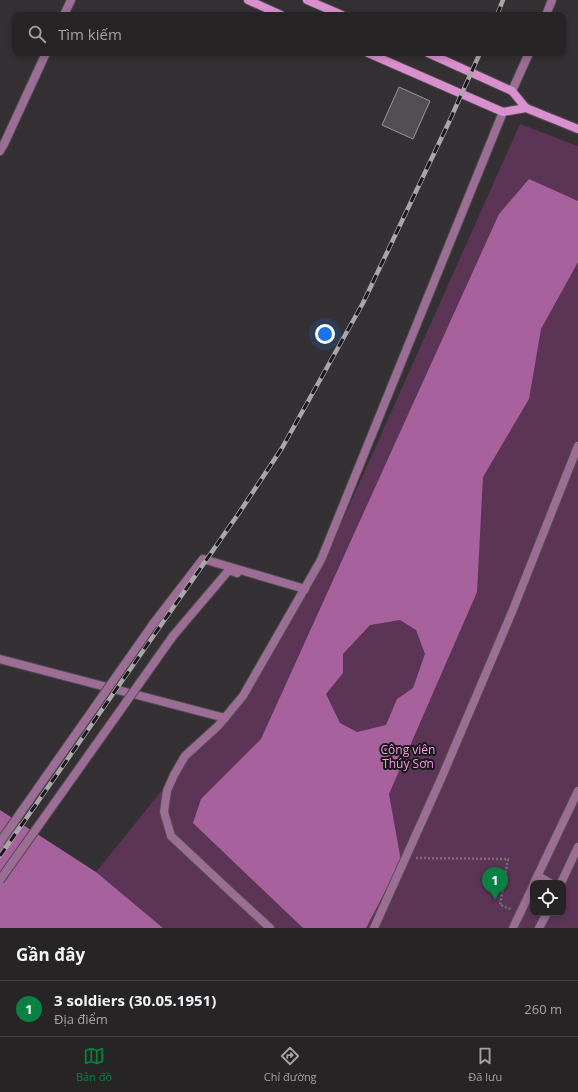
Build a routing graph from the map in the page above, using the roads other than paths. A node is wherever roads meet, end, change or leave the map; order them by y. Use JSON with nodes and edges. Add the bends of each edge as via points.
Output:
{"nodes":[{"id":1,"x":71,"y":0,"type":"edge"},
{"id":2,"x":248,"y":0,"type":"edge"},
{"id":3,"x":307,"y":0,"type":"edge"},
{"id":4,"x":552,"y":0,"type":"edge"},
{"id":5,"x":65,"y":12,"type":"edge"},
{"id":6,"x":274,"y":12,"type":"edge"},
{"id":7,"x":335,"y":12,"type":"edge"},
{"id":8,"x":547,"y":12,"type":"edge"},
{"id":9,"x":45,"y":56,"type":"edge"},
{"id":10,"x":375,"y":56,"type":"edge"},
{"id":11,"x":435,"y":56,"type":"edge"},
{"id":12,"x":528,"y":56,"type":"edge"},
{"id":13,"x":512,"y":91,"type":"junction"},
{"id":14,"x":526,"y":108,"type":"junction"},
{"id":15,"x":503,"y":112,"type":"junction"},
{"id":16,"x":578,"y":129,"type":"edge"},
{"id":17,"x":0,"y":151,"type":"edge"},
{"id":18,"x":578,"y":446,"type":"edge"},
{"id":19,"x":304,"y":590,"type":"junction"},
{"id":20,"x":0,"y":659,"type":"edge"},
{"id":21,"x":225,"y":718,"type":"junction"},
{"id":22,"x":578,"y":791,"type":"edge"},
{"id":23,"x":0,"y":842,"type":"edge"},
{"id":24,"x":578,"y":847,"type":"edge"},
{"id":25,"x":0,"y":880,"type":"edge"},
{"id":26,"x":536,"y":880,"type":"edge"},
{"id":27,"x":562,"y":880,"type":"edge"},
{"id":28,"x":530,"y":892,"type":"edge"},
{"id":29,"x":545,"y":916,"type":"edge"},
{"id":30,"x":270,"y":928,"type":"edge"},
{"id":31,"x":374,"y":928,"type":"edge"},
{"id":32,"x":513,"y":928,"type":"edge"},
{"id":33,"x":539,"y":928,"type":"edge"}],
"edges":[{"from":1,"to":5,"type":"street"},
{"from":2,"to":6,"type":"street"},
{"from":3,"to":7,"type":"street"},
{"from":4,"to":8,"type":"street"},
{"from":9,"to":17,"type":"street"},
{"from":10,"to":15,"type":"street"},
{"from":11,"to":13,"type":"street"},
{"from":12,"to":13,"type":"street"},
{"from":13,"to":14,"type":"street"},
{"from":14,"to":15,"type":"street"},
{"from":14,"to":16,"type":"street"},
{"from":15,"to":19,"type":"street","via":[[322,560]]},
{"from":18,"to":31,"type":"street","via":[[512,612]]},
{"from":19,"to":21,"type":"street","via":[[243,696]]},
{"from":19,"to":23,"type":"street","bridge":true,"via":[[203,559],[153,624]]},
{"from":19,"to":25,"type":"street","bridge":true,"via":[[229,570],[173,636]]},
{"from":20,"to":21,"type":"street"},
{"from":21,"to":30,"type":"street","via":[[185,756],[167,791],[164,812],[171,836]]},
{"from":22,"to":26,"type":"street"},
{"from":24,"to":27,"type":"street"},
{"from":28,"to":32,"type":"street"},
{"from":29,"to":33,"type":"street"}]}
